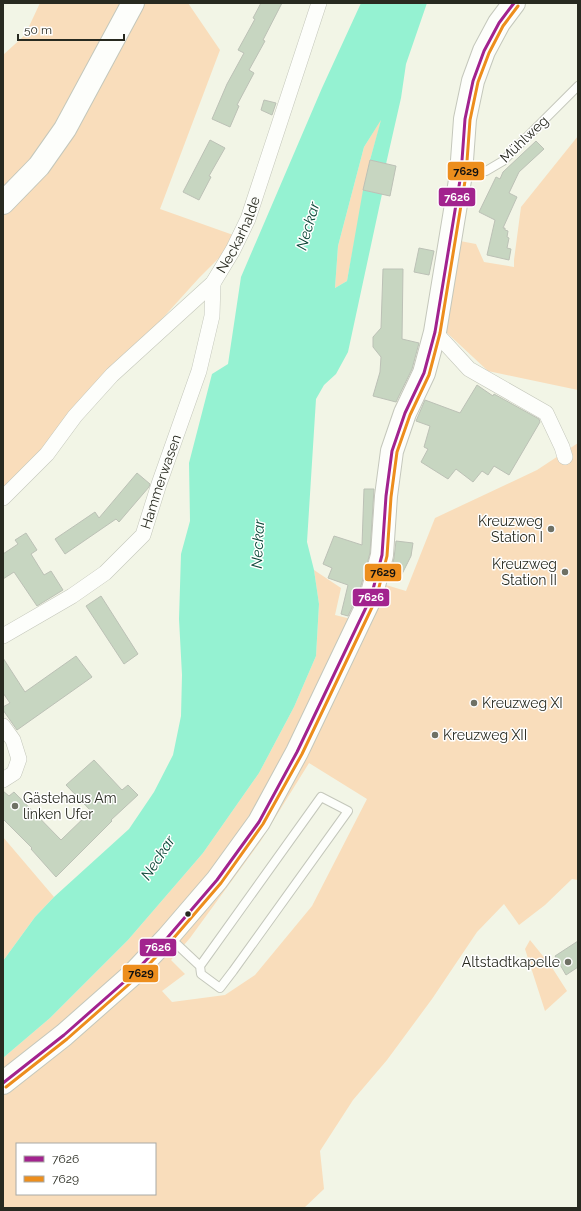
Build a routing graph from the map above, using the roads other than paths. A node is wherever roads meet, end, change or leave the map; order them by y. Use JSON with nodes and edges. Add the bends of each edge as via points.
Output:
{"nodes":[{"id":1,"x":133,"y":3,"type":"edge"},
{"id":2,"x":319,"y":3,"type":"edge"},
{"id":3,"x":514,"y":3,"type":"edge"},
{"id":4,"x":578,"y":86,"type":"edge"},
{"id":5,"x":461,"y":174,"type":"junction"},
{"id":6,"x":3,"y":203,"type":"edge"},
{"id":7,"x":213,"y":283,"type":"junction"},
{"id":8,"x":434,"y":332,"type":"junction"},
{"id":9,"x":565,"y":457,"type":"dead end"},
{"id":10,"x":3,"y":498,"type":"edge"},
{"id":11,"x":3,"y":636,"type":"edge"},
{"id":12,"x":3,"y":726,"type":"edge"},
{"id":13,"x":3,"y":780,"type":"edge"},
{"id":14,"x":168,"y":937,"type":"junction"},
{"id":15,"x":200,"y":966,"type":"junction"},
{"id":16,"x":3,"y":1083,"type":"edge"}],
"edges":[{"from":1,"to":6,"type":"main road","via":[[65,130],[39,166]]},
{"from":2,"to":7,"type":"street","name":"Neckarhalde","via":[[248,219]]},
{"from":3,"to":5,"type":"main road","via":[[499,23],[484,51],[473,81],[465,119]]},
{"from":4,"to":5,"type":"lane","name":"Mühlweg","via":[[503,161],[486,171]]},
{"from":5,"to":8,"type":"main road"},
{"from":7,"to":10,"type":"street","name":"Neckarhalde","via":[[112,375],[75,416],[47,454]]},
{"from":7,"to":11,"type":"street","name":"Hammerwasen","via":[[212,316],[199,371],[143,535],[105,573],[72,596]]},
{"from":8,"to":9,"type":"street","via":[[469,369],[546,413]]},
{"from":8,"to":14,"type":"main road","via":[[424,373],[405,414],[392,451],[382,555],[371,597],[297,752],[259,822],[217,880]]},
{"from":12,"to":13,"type":"street","via":[[13,740],[18,759],[14,773]]},
{"from":14,"to":15,"type":"lane"},
{"from":14,"to":16,"type":"main road","via":[[132,975],[64,1035]]},
{"from":15,"to":15,"type":"lane","via":[[321,797],[348,812],[220,988],[201,974]]}]}
